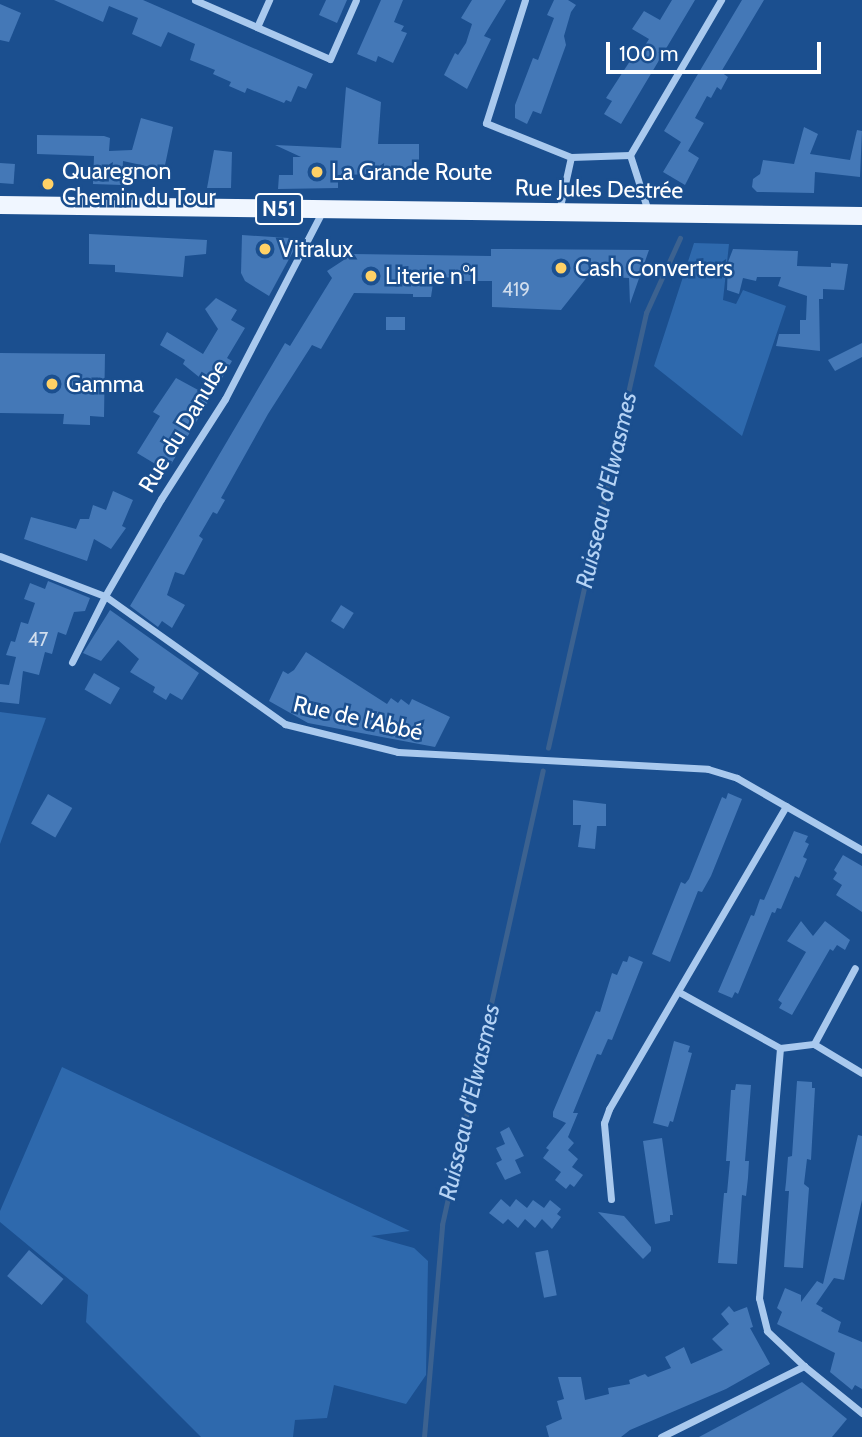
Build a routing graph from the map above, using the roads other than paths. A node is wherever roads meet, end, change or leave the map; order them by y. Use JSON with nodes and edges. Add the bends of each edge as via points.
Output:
{"nodes":[{"id":1,"x":195,"y":0,"type":"edge"},
{"id":2,"x":269,"y":0,"type":"edge"},
{"id":3,"x":356,"y":0,"type":"edge"},
{"id":4,"x":525,"y":0,"type":"edge"},
{"id":5,"x":721,"y":0,"type":"edge"},
{"id":6,"x":257,"y":27,"type":"junction"},
{"id":7,"x":630,"y":155,"type":"junction"},
{"id":8,"x":571,"y":157,"type":"junction"},
{"id":9,"x":0,"y":205,"type":"edge"},
{"id":10,"x":324,"y":209,"type":"junction"},
{"id":11,"x":559,"y":213,"type":"junction"},
{"id":12,"x":648,"y":214,"type":"junction"},
{"id":13,"x":862,"y":216,"type":"edge"},
{"id":14,"x":0,"y":556,"type":"edge"},
{"id":15,"x":105,"y":596,"type":"junction"},
{"id":16,"x":72,"y":662,"type":"dead end"},
{"id":17,"x":786,"y":806,"type":"junction"},
{"id":18,"x":862,"y":850,"type":"edge"},
{"id":19,"x":855,"y":968,"type":"dead end"},
{"id":20,"x":679,"y":992,"type":"junction"},
{"id":21,"x":814,"y":1044,"type":"junction"},
{"id":22,"x":779,"y":1048,"type":"junction"},
{"id":23,"x":862,"y":1073,"type":"edge"},
{"id":24,"x":611,"y":1199,"type":"dead end"},
{"id":25,"x":804,"y":1366,"type":"junction"},
{"id":26,"x":862,"y":1413,"type":"edge"},
{"id":27,"x":661,"y":1437,"type":"edge"}],
"edges":[{"from":1,"to":6,"type":"street"},
{"from":2,"to":6,"type":"street"},
{"from":3,"to":6,"type":"street","via":[[330,59]]},
{"from":4,"to":8,"type":"street","via":[[486,123]]},
{"from":5,"to":7,"type":"street"},
{"from":7,"to":8,"type":"street"},
{"from":7,"to":12,"type":"street"},
{"from":8,"to":11,"type":"street"},
{"from":9,"to":10,"type":"main road","name":"Rue Jules Destrée","number":"N51"},
{"from":10,"to":11,"type":"main road","name":"Rue Jules Destrée","number":"N51"},
{"from":10,"to":15,"type":"street","name":"Rue du Danube","via":[[225,399]]},
{"from":11,"to":12,"type":"main road","name":"Rue Jules Destrée","number":"N51"},
{"from":12,"to":13,"type":"main road","name":"Rue Jules Destrée","number":"N51"},
{"from":14,"to":15,"type":"street","name":"Rue de l'Abbé"},
{"from":15,"to":16,"type":"street","name":"Rue du Danube"},
{"from":15,"to":17,"type":"street","name":"Rue de l'Abbé","via":[[285,724],[398,752],[695,767],[737,778]]},
{"from":17,"to":18,"type":"street","name":"Rue de l'Abbé"},
{"from":17,"to":20,"type":"street"},
{"from":19,"to":21,"type":"street"},
{"from":20,"to":22,"type":"street"},
{"from":20,"to":24,"type":"street","via":[[606,1117]]},
{"from":21,"to":22,"type":"street"},
{"from":21,"to":23,"type":"street"},
{"from":22,"to":25,"type":"street","via":[[759,1298],[767,1331]]},
{"from":25,"to":26,"type":"street"},
{"from":25,"to":27,"type":"street"}]}
